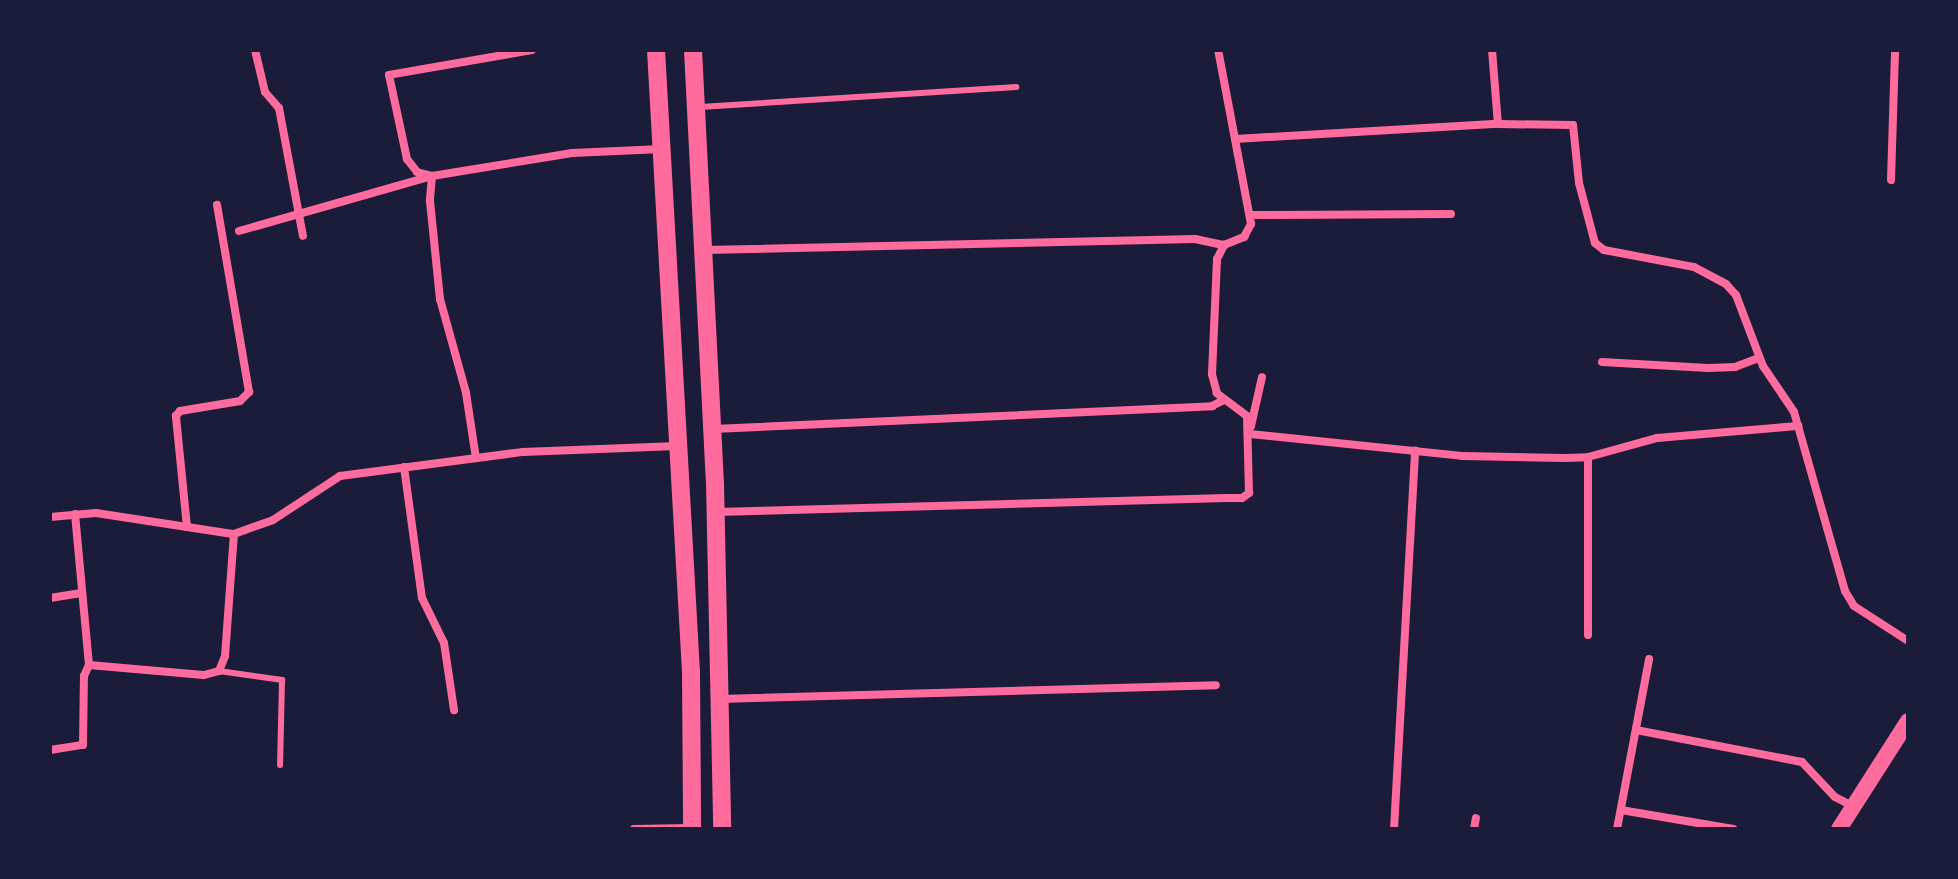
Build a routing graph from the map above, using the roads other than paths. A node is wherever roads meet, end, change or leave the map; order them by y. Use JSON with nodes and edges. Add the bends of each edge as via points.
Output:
{"nodes":[{"id":1,"x":255,"y":50,"type":"edge"},
{"id":2,"x":532,"y":50,"type":"edge"},
{"id":3,"x":656,"y":50,"type":"edge"},
{"id":4,"x":693,"y":50,"type":"edge"},
{"id":5,"x":1218,"y":50,"type":"edge"},
{"id":6,"x":1492,"y":50,"type":"edge"},
{"id":7,"x":1895,"y":50,"type":"edge"},
{"id":8,"x":1016,"y":87,"type":"dead end"},
{"id":9,"x":697,"y":107,"type":"junction"},
{"id":10,"x":1498,"y":124,"type":"junction"},
{"id":11,"x":1235,"y":139,"type":"junction"},
{"id":12,"x":662,"y":149,"type":"junction"},
{"id":13,"x":432,"y":176,"type":"junction"},
{"id":14,"x":1891,"y":180,"type":"dead end"},
{"id":15,"x":217,"y":205,"type":"dead end"},
{"id":16,"x":299,"y":212,"type":"junction"},
{"id":17,"x":1451,"y":214,"type":"dead end"},
{"id":18,"x":1250,"y":215,"type":"junction"},
{"id":19,"x":239,"y":231,"type":"dead end"},
{"id":20,"x":303,"y":236,"type":"dead end"},
{"id":21,"x":1224,"y":245,"type":"junction"},
{"id":22,"x":705,"y":250,"type":"junction"},
{"id":23,"x":1759,"y":358,"type":"junction"},
{"id":24,"x":1602,"y":362,"type":"dead end"},
{"id":25,"x":1262,"y":377,"type":"dead end"},
{"id":26,"x":1224,"y":400,"type":"junction"},
{"id":27,"x":1798,"y":426,"type":"junction"},
{"id":28,"x":713,"y":429,"type":"junction"},
{"id":29,"x":1250,"y":430,"type":"junction"},
{"id":30,"x":678,"y":446,"type":"junction"},
{"id":31,"x":1415,"y":451,"type":"junction"},
{"id":32,"x":1588,"y":457,"type":"junction"},
{"id":33,"x":476,"y":458,"type":"junction"},
{"id":34,"x":404,"y":467,"type":"junction"},
{"id":35,"x":716,"y":512,"type":"junction"},
{"id":36,"x":75,"y":514,"type":"junction"},
{"id":37,"x":50,"y":517,"type":"edge"},
{"id":38,"x":187,"y":527,"type":"junction"},
{"id":39,"x":234,"y":534,"type":"junction"},
{"id":40,"x":80,"y":593,"type":"junction"},
{"id":41,"x":50,"y":598,"type":"edge"},
{"id":42,"x":1588,"y":635,"type":"dead end"},
{"id":43,"x":1908,"y":641,"type":"edge"},
{"id":44,"x":1649,"y":659,"type":"dead end"},
{"id":45,"x":89,"y":665,"type":"junction"},
{"id":46,"x":219,"y":671,"type":"junction"},
{"id":47,"x":1216,"y":685,"type":"dead end"},
{"id":48,"x":719,"y":699,"type":"junction"},
{"id":49,"x":454,"y":710,"type":"dead end"},
{"id":50,"x":1908,"y":721,"type":"edge"},
{"id":51,"x":1636,"y":730,"type":"junction"},
{"id":52,"x":50,"y":750,"type":"edge"},
{"id":53,"x":280,"y":765,"type":"dead end"},
{"id":54,"x":1853,"y":807,"type":"junction"},
{"id":55,"x":1621,"y":810,"type":"junction"},
{"id":56,"x":1476,"y":818,"type":"dead end"},
{"id":57,"x":692,"y":828,"type":"edge"},
{"id":58,"x":634,"y":829,"type":"edge"},
{"id":59,"x":722,"y":829,"type":"edge"},
{"id":60,"x":1394,"y":829,"type":"edge"},
{"id":61,"x":1474,"y":829,"type":"edge"},
{"id":62,"x":1617,"y":829,"type":"edge"},
{"id":63,"x":1733,"y":829,"type":"edge"},
{"id":64,"x":1839,"y":829,"type":"edge"}],
"edges":[{"from":1,"to":16,"type":"street","via":[[265,92],[279,108]]},
{"from":2,"to":13,"type":"street","via":[[389,75],[407,159],[417,172]]},
{"from":3,"to":12,"type":"main road"},
{"from":4,"to":9,"type":"main road"},
{"from":5,"to":11,"type":"street"},
{"from":6,"to":10,"type":"street"},
{"from":7,"to":14,"type":"street"},
{"from":8,"to":9,"type":"lane"},
{"from":9,"to":22,"type":"main road"},
{"from":10,"to":11,"type":"street"},
{"from":10,"to":23,"type":"street","via":[[1573,125],[1579,183],[1595,243],[1604,250],[1679,262],[1726,284],[1743,307]]},
{"from":11,"to":18,"type":"street"},
{"from":12,"to":13,"type":"street","via":[[572,153]]},
{"from":12,"to":30,"type":"main road"},
{"from":13,"to":16,"type":"street"},
{"from":13,"to":33,"type":"street","via":[[440,299],[466,393]]},
{"from":15,"to":38,"type":"street","via":[[249,392],[240,401],[176,416]]},
{"from":16,"to":19,"type":"street"},
{"from":16,"to":20,"type":"street"},
{"from":17,"to":18,"type":"street"},
{"from":18,"to":21,"type":"street","via":[[1244,237]]},
{"from":21,"to":22,"type":"street","via":[[1195,239]]},
{"from":21,"to":26,"type":"street","via":[[1217,259],[1212,374]]},
{"from":22,"to":28,"type":"main road"},
{"from":23,"to":24,"type":"street","via":[[1735,367],[1708,368]]},
{"from":23,"to":27,"type":"street","via":[[1789,402]]},
{"from":25,"to":29,"type":"street"},
{"from":26,"to":28,"type":"street","via":[[1212,406]]},
{"from":26,"to":29,"type":"street","via":[[1243,409]]},
{"from":27,"to":32,"type":"street","via":[[1657,438]]},
{"from":27,"to":43,"type":"street","via":[[1845,591],[1854,606]]},
{"from":28,"to":35,"type":"main road"},
{"from":29,"to":31,"type":"street"},
{"from":29,"to":35,"type":"street","via":[[1249,493],[1242,498]]},
{"from":30,"to":33,"type":"street"},
{"from":30,"to":57,"type":"main road","via":[[691,672]]},
{"from":31,"to":32,"type":"street"},
{"from":31,"to":60,"type":"street"},
{"from":32,"to":42,"type":"street"},
{"from":33,"to":34,"type":"street"},
{"from":34,"to":39,"type":"street","via":[[340,476],[273,520]]},
{"from":34,"to":49,"type":"street","via":[[422,598],[444,643]]},
{"from":35,"to":48,"type":"main road"},
{"from":36,"to":37,"type":"street"},
{"from":36,"to":38,"type":"street"},
{"from":36,"to":40,"type":"street"},
{"from":38,"to":39,"type":"street"},
{"from":39,"to":46,"type":"street","via":[[225,656]]},
{"from":40,"to":41,"type":"street"},
{"from":40,"to":45,"type":"street"},
{"from":44,"to":51,"type":"street"},
{"from":45,"to":46,"type":"street","via":[[204,675]]},
{"from":45,"to":52,"type":"street","via":[[84,676],[83,745]]},
{"from":46,"to":53,"type":"lane","via":[[282,680]]},
{"from":47,"to":48,"type":"street"},
{"from":48,"to":59,"type":"main road"},
{"from":50,"to":54,"type":"main road"},
{"from":51,"to":54,"type":"street","via":[[1802,762],[1835,797]]},
{"from":51,"to":55,"type":"street"},
{"from":54,"to":64,"type":"main road"},
{"from":55,"to":62,"type":"street"},
{"from":55,"to":63,"type":"street"},
{"from":56,"to":61,"type":"street"},
{"from":57,"to":58,"type":"street"}]}
